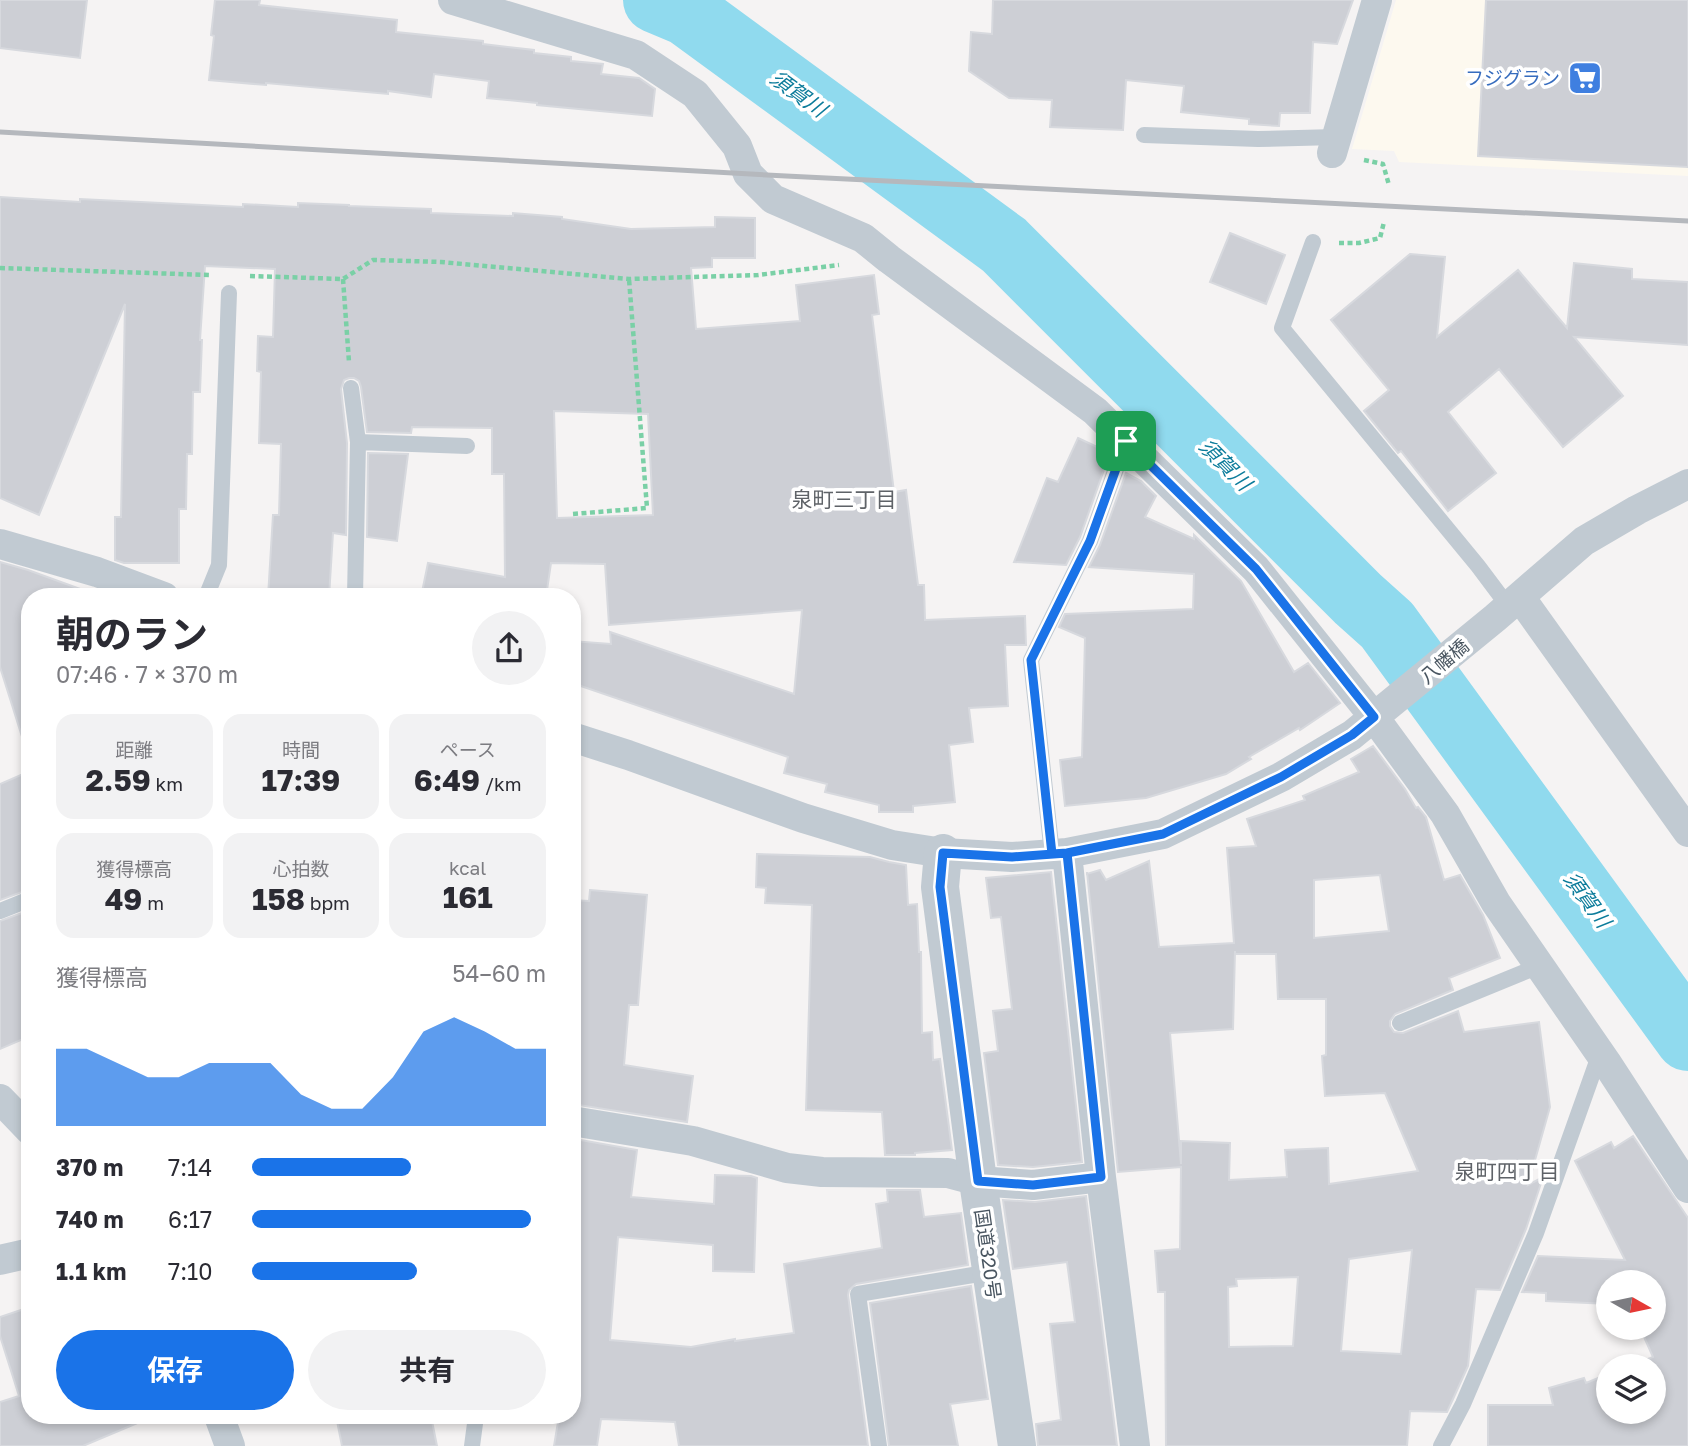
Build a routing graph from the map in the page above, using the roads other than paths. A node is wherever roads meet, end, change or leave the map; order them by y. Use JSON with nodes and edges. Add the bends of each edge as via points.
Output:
{"nodes":[{"id":1,"x":453,"y":0,"type":"edge"},
{"id":2,"x":1377,"y":0,"type":"edge"},
{"id":3,"x":1144,"y":135,"type":"dead end"},
{"id":4,"x":1334,"y":145,"type":"joint"},
{"id":5,"x":1313,"y":242,"type":"road end"},
{"id":6,"x":229,"y":293,"type":"dead end"},
{"id":7,"x":351,"y":388,"type":"road end"},
{"id":8,"x":1126,"y":441,"type":"junction"},
{"id":9,"x":358,"y":442,"type":"junction"},
{"id":10,"x":467,"y":446,"type":"dead end"},
{"id":11,"x":1688,"y":484,"type":"edge"},
{"id":12,"x":0,"y":544,"type":"edge"},
{"id":13,"x":140,"y":588,"type":"edge"},
{"id":14,"x":210,"y":588,"type":"edge"},
{"id":15,"x":355,"y":588,"type":"edge"},
{"id":16,"x":1508,"y":607,"type":"junction"},
{"id":17,"x":1384,"y":710,"type":"junction"},
{"id":18,"x":581,"y":740,"type":"edge"},
{"id":19,"x":1688,"y":832,"type":"edge"},
{"id":20,"x":943,"y":853,"type":"junction"},
{"id":21,"x":1059,"y":853,"type":"junction"},
{"id":22,"x":21,"y":903,"type":"edge"},
{"id":23,"x":0,"y":911,"type":"edge"},
{"id":24,"x":1539,"y":966,"type":"junction"},
{"id":25,"x":1400,"y":1023,"type":"dead end"},
{"id":26,"x":1600,"y":1053,"type":"junction"},
{"id":27,"x":0,"y":1099,"type":"edge"},
{"id":28,"x":21,"y":1121,"type":"edge"},
{"id":29,"x":581,"y":1122,"type":"edge"},
{"id":30,"x":1101,"y":1177,"type":"junction"},
{"id":31,"x":978,"y":1181,"type":"junction"},
{"id":32,"x":1688,"y":1188,"type":"edge"},
{"id":33,"x":21,"y":1255,"type":"edge"},
{"id":34,"x":0,"y":1260,"type":"edge"},
{"id":35,"x":991,"y":1272,"type":"junction"},
{"id":36,"x":222,"y":1424,"type":"edge"},
{"id":37,"x":475,"y":1424,"type":"edge"},
{"id":38,"x":230,"y":1446,"type":"edge"},
{"id":39,"x":472,"y":1446,"type":"edge"},
{"id":40,"x":879,"y":1446,"type":"edge"},
{"id":41,"x":1017,"y":1446,"type":"edge"},
{"id":42,"x":1135,"y":1446,"type":"edge"},
{"id":43,"x":1441,"y":1446,"type":"edge"}],
"edges":[{"from":1,"to":8,"type":"street","via":[[636,55],[695,94],[737,146],[748,174],[773,199],[863,238],[1095,411]]},
{"from":2,"to":4,"type":"street"},
{"from":3,"to":4,"type":"lane"},
{"from":5,"to":16,"type":"lane","via":[[1282,328]]},
{"from":6,"to":14,"type":"lane","via":[[219,565]]},
{"from":7,"to":9,"type":"lane"},
{"from":8,"to":17,"type":"street","via":[[1256,569]]},
{"from":8,"to":21,"type":"lane","via":[[1090,541],[1031,660]]},
{"from":9,"to":10,"type":"lane"},
{"from":9,"to":15,"type":"lane"},
{"from":11,"to":16,"type":"street","name":"八幡橋","via":[[1584,541]]},
{"from":12,"to":13,"type":"street"},
{"from":16,"to":17,"type":"street","name":"八幡橋"},
{"from":16,"to":19,"type":"street"},
{"from":17,"to":21,"type":"street","name":"八幡橋","via":[[1352,735],[1281,777],[1163,834]]},
{"from":17,"to":24,"type":"street","via":[[1496,903]]},
{"from":18,"to":20,"type":"street","name":"八幡橋","via":[[816,822],[892,845]]},
{"from":20,"to":21,"type":"street","name":"八幡橋","via":[[1012,857]]},
{"from":20,"to":31,"type":"street","name":"国道320号","via":[[940,887]]},
{"from":21,"to":30,"type":"street"},
{"from":22,"to":23,"type":"lane"},
{"from":24,"to":25,"type":"lane"},
{"from":24,"to":26,"type":"street"},
{"from":26,"to":32,"type":"street"},
{"from":26,"to":43,"type":"lane","via":[[1536,1233]]},
{"from":27,"to":28,"type":"street"},
{"from":29,"to":31,"type":"street","via":[[693,1140],[787,1168],[948,1172]]},
{"from":30,"to":31,"type":"street","via":[[1033,1185]]},
{"from":30,"to":42,"type":"street"},
{"from":31,"to":35,"type":"street","name":"国道320号"},
{"from":33,"to":34,"type":"street"},
{"from":35,"to":40,"type":"lane","via":[[858,1294]]},
{"from":35,"to":41,"type":"street","name":"国道320号"},
{"from":36,"to":38,"type":"street"},
{"from":37,"to":39,"type":"lane"}]}
